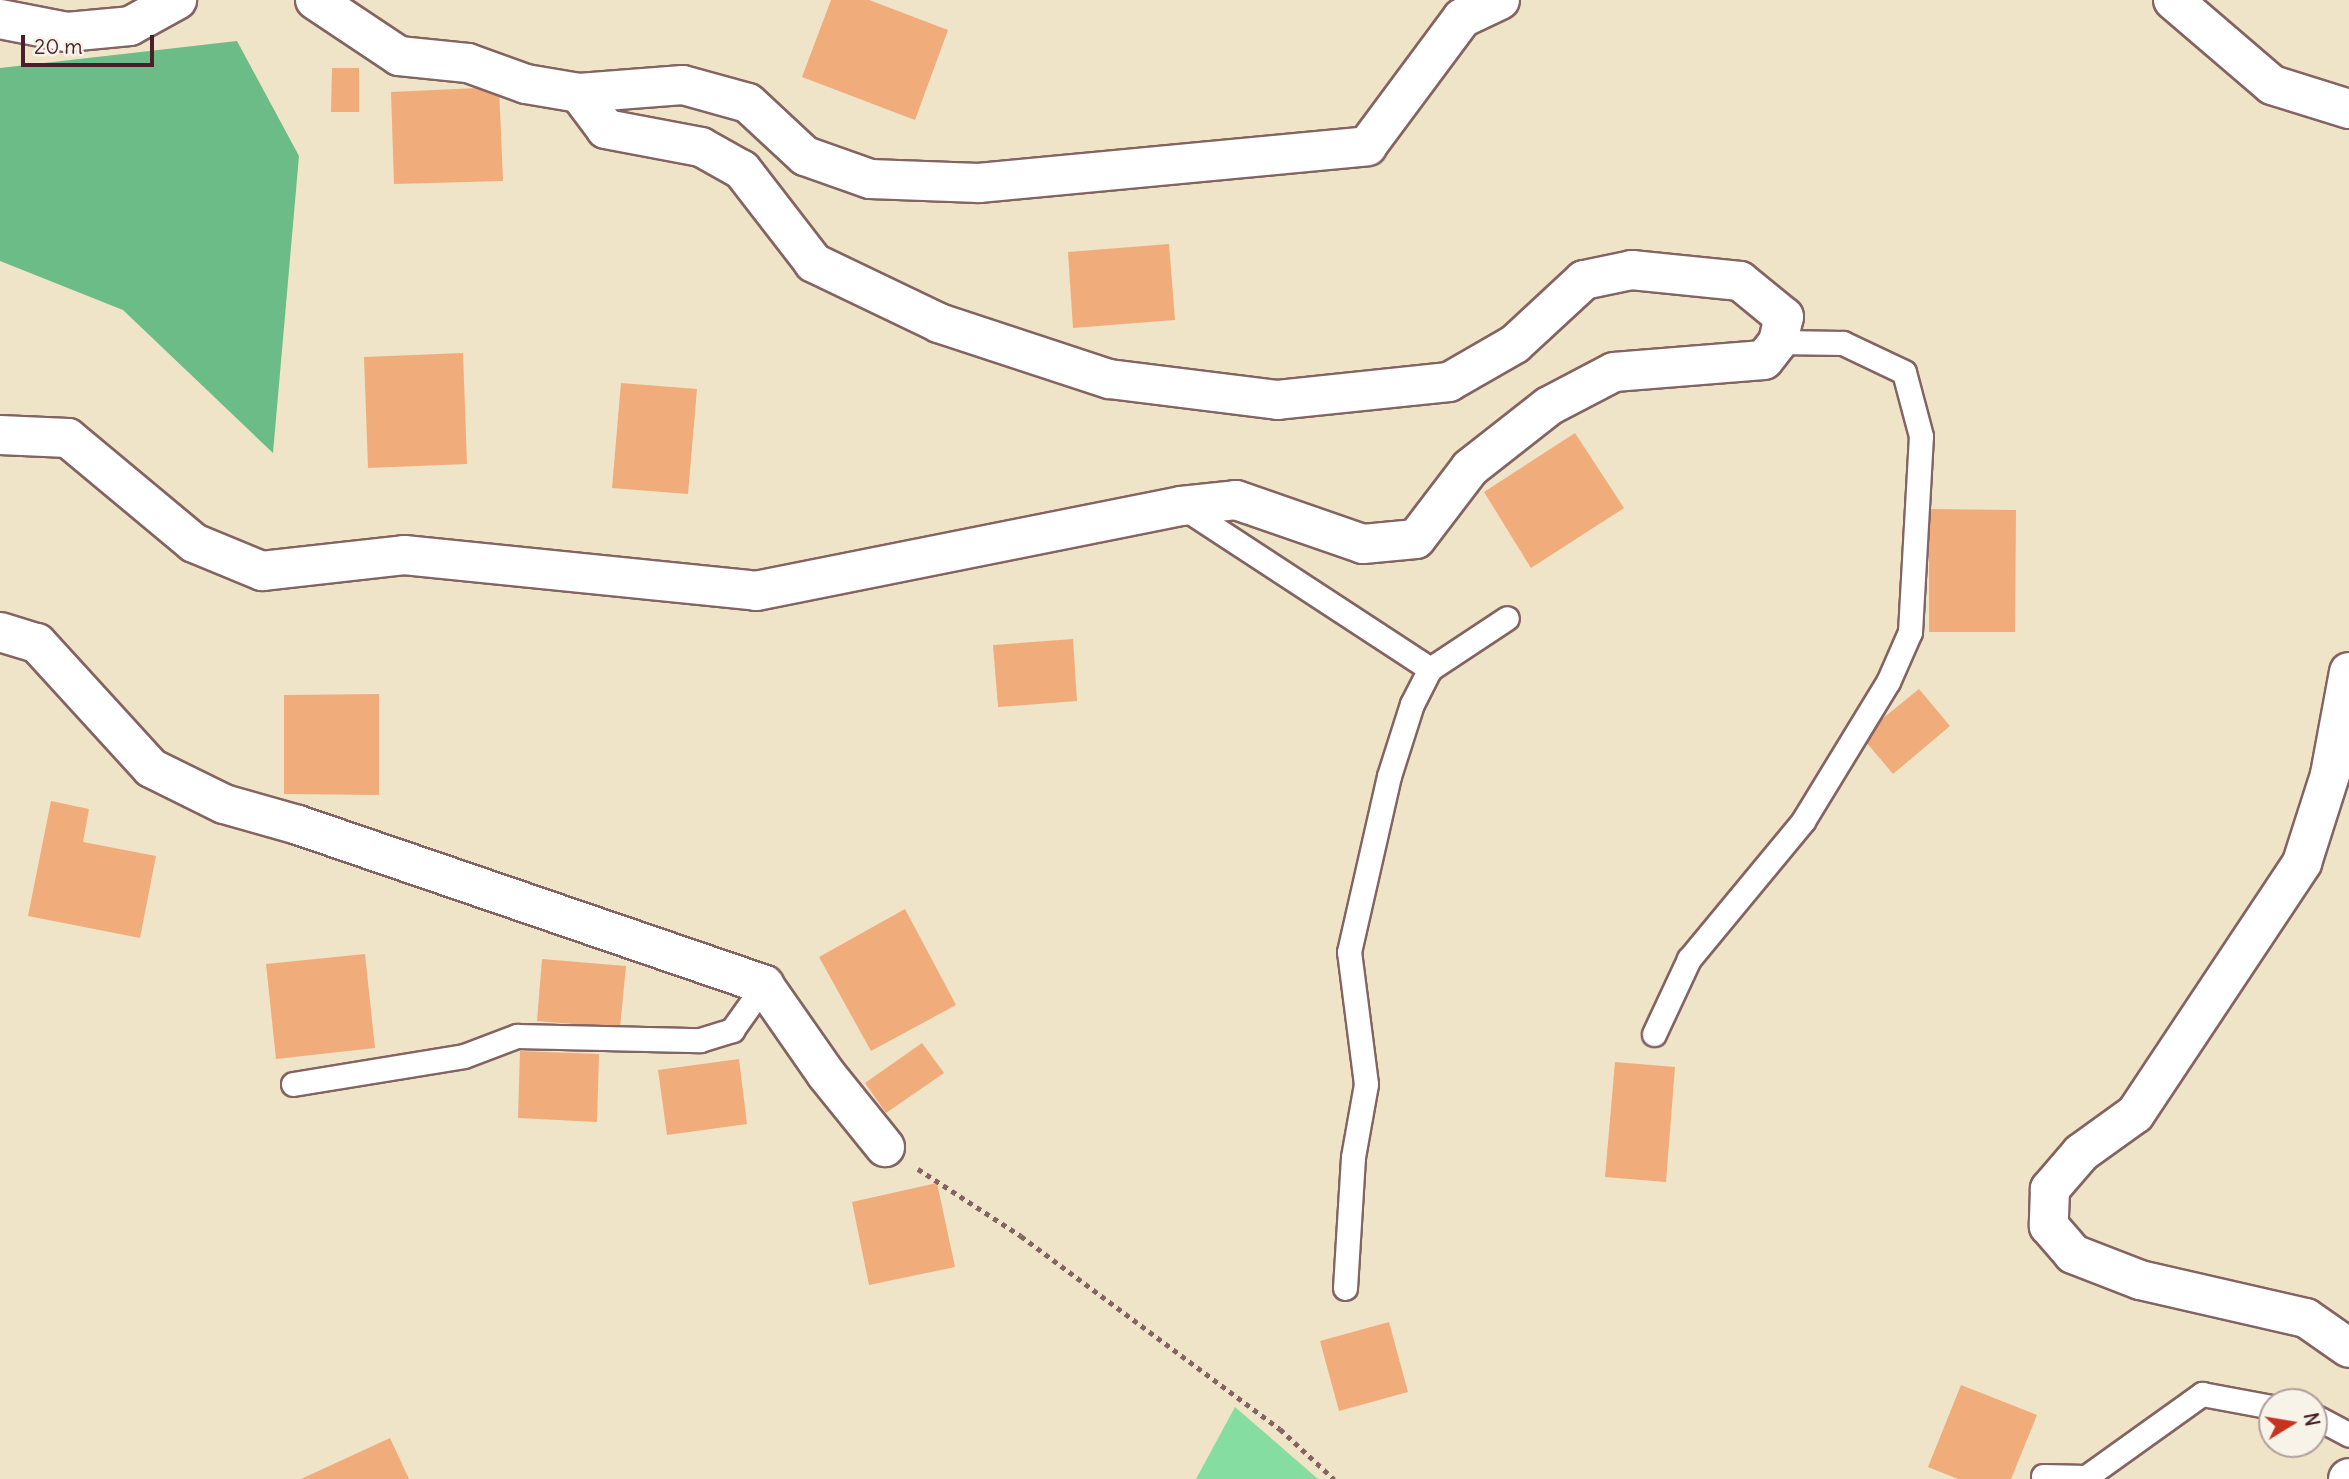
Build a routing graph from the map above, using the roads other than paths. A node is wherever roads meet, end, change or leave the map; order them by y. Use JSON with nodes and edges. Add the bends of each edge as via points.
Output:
{"nodes":[{"id":1,"x":177,"y":0,"type":"edge"},
{"id":2,"x":315,"y":0,"type":"edge"},
{"id":3,"x":1500,"y":0,"type":"edge"},
{"id":4,"x":2173,"y":0,"type":"edge"},
{"id":5,"x":0,"y":19,"type":"edge"},
{"id":6,"x":579,"y":93,"type":"junction"},
{"id":7,"x":2349,"y":108,"type":"edge"},
{"id":8,"x":1778,"y":342,"type":"junction"},
{"id":9,"x":0,"y":435,"type":"edge"},
{"id":10,"x":1181,"y":506,"type":"junction"},
{"id":11,"x":1507,"y":618,"type":"dead end"},
{"id":12,"x":0,"y":632,"type":"edge"},
{"id":13,"x":1430,"y":669,"type":"junction"},
{"id":14,"x":2349,"y":672,"type":"edge"},
{"id":15,"x":764,"y":985,"type":"junction"},
{"id":16,"x":1654,"y":1034,"type":"dead end"},
{"id":17,"x":293,"y":1084,"type":"dead end"},
{"id":18,"x":885,"y":1147,"type":"road end"},
{"id":19,"x":1345,"y":1288,"type":"dead end"},
{"id":20,"x":2349,"y":1348,"type":"edge"},
{"id":21,"x":2258,"y":1404,"type":"edge"},
{"id":22,"x":2328,"y":1424,"type":"edge"},
{"id":23,"x":2349,"y":1435,"type":"edge"},
{"id":24,"x":2043,"y":1476,"type":"dead end"}],
"edges":[{"from":1,"to":5,"type":"street","via":[[130,26],[67,32]]},
{"from":2,"to":6,"type":"street","via":[[400,56],[468,63],[526,84]]},
{"from":3,"to":6,"type":"street","via":[[1462,19],[1367,146],[979,183],[870,179],[805,156],[748,103],[683,85]]},
{"from":4,"to":7,"type":"street","via":[[2272,85]]},
{"from":6,"to":8,"type":"street","via":[[606,129],[701,147],[741,170],[814,263],[939,323],[1109,379],[1278,400],[1449,382],[1515,344],[1584,280],[1632,270],[1740,281],[1784,317]]},
{"from":8,"to":10,"type":"street","via":[[1764,360],[1614,372],[1549,406],[1470,468],[1416,539],[1363,544],[1236,500]]},
{"from":8,"to":16,"type":"lane","via":[[1843,342],[1904,372],[1921,436],[1910,632],[1888,682],[1803,821],[1689,959]]},
{"from":9,"to":10,"type":"street","via":[[68,438],[194,543],[262,571],[404,555],[756,591]]},
{"from":10,"to":13,"type":"lane"},
{"from":11,"to":13,"type":"lane"},
{"from":12,"to":15,"type":"street","via":[[37,643],[151,768],[224,804],[312,829]]},
{"from":13,"to":19,"type":"lane","via":[[1412,704],[1389,776],[1349,952],[1366,1084],[1353,1157]]},
{"from":14,"to":20,"type":"street","via":[[2330,775],[2302,863],[2134,1114],[2081,1153],[2050,1189],[2049,1226],[2074,1254],[2140,1280],[2306,1318]]},
{"from":15,"to":17,"type":"lane","via":[[732,1030],[700,1040],[517,1036],[464,1056]]},
{"from":15,"to":18,"type":"street","via":[[826,1074]]},
{"from":21,"to":24,"type":"lane","via":[[2202,1394],[2086,1476]]},
{"from":22,"to":23,"type":"lane"}]}
